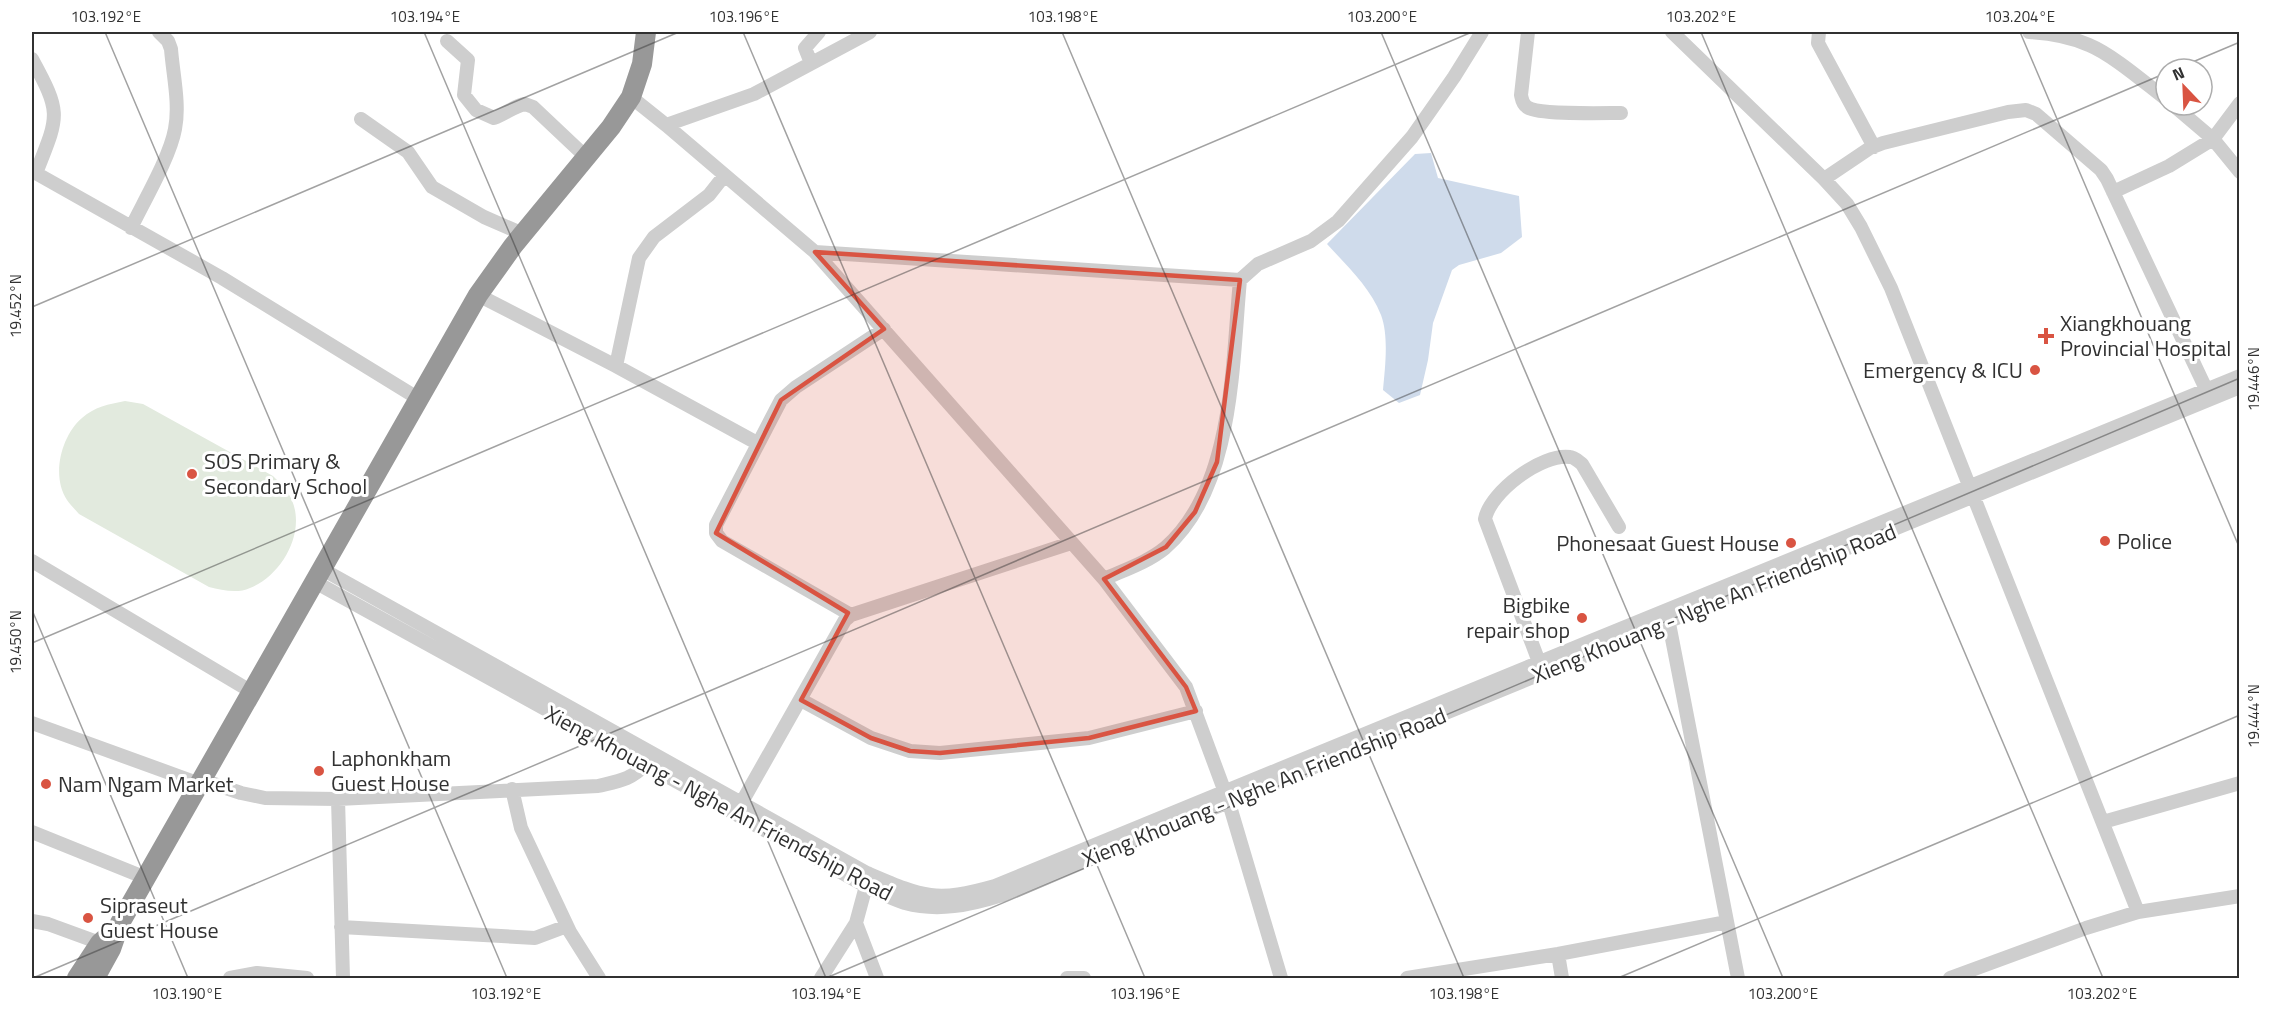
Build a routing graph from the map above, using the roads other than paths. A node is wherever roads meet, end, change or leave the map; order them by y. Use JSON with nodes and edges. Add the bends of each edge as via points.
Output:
{"nodes":[{"id":1,"x":159,"y":32,"type":"edge"},
{"id":2,"x":646,"y":32,"type":"edge"},
{"id":3,"x":819,"y":32,"type":"edge"},
{"id":4,"x":870,"y":32,"type":"edge"},
{"id":5,"x":1482,"y":32,"type":"edge"},
{"id":6,"x":1528,"y":32,"type":"edge"},
{"id":7,"x":1672,"y":32,"type":"edge"},
{"id":8,"x":1819,"y":32,"type":"edge"},
{"id":9,"x":2029,"y":32,"type":"edge"},
{"id":10,"x":447,"y":41,"type":"dead end"},
{"id":11,"x":32,"y":59,"type":"edge"},
{"id":12,"x":811,"y":63,"type":"junction"},
{"id":13,"x":2154,"y":90,"type":"edge"},
{"id":14,"x":631,"y":97,"type":"junction"},
{"id":15,"x":2240,"y":103,"type":"edge"},
{"id":16,"x":1621,"y":113,"type":"dead end"},
{"id":17,"x":2188,"y":117,"type":"edge"},
{"id":18,"x":361,"y":119,"type":"dead end"},
{"id":19,"x":666,"y":125,"type":"junction"},
{"id":20,"x":2213,"y":139,"type":"junction"},
{"id":21,"x":1874,"y":147,"type":"junction"},
{"id":22,"x":586,"y":157,"type":"junction"},
{"id":23,"x":34,"y":172,"type":"edge"},
{"id":24,"x":2240,"y":172,"type":"edge"},
{"id":25,"x":724,"y":176,"type":"junction"},
{"id":26,"x":1824,"y":179,"type":"junction"},
{"id":27,"x":2113,"y":192,"type":"junction"},
{"id":28,"x":131,"y":228,"type":"junction"},
{"id":29,"x":523,"y":234,"type":"junction"},
{"id":30,"x":815,"y":252,"type":"junction"},
{"id":31,"x":1240,"y":280,"type":"junction"},
{"id":32,"x":478,"y":295,"type":"junction"},
{"id":33,"x":884,"y":329,"type":"junction"},
{"id":34,"x":616,"y":366,"type":"junction"},
{"id":35,"x":2240,"y":376,"type":"edge"},
{"id":36,"x":2240,"y":387,"type":"edge"},
{"id":37,"x":2206,"y":390,"type":"junction"},
{"id":38,"x":419,"y":399,"type":"junction"},
{"id":39,"x":757,"y":443,"type":"junction"},
{"id":40,"x":1973,"y":491,"type":"junction"},
{"id":41,"x":1619,"y":527,"type":"dead end"},
{"id":42,"x":1071,"y":543,"type":"junction"},
{"id":43,"x":32,"y":561,"type":"edge"},
{"id":44,"x":319,"y":575,"type":"junction"},
{"id":45,"x":1104,"y":579,"type":"junction"},
{"id":46,"x":851,"y":615,"type":"junction"},
{"id":47,"x":1668,"y":616,"type":"junction"},
{"id":48,"x":1539,"y":662,"type":"junction"},
{"id":49,"x":252,"y":692,"type":"junction"},
{"id":50,"x":801,"y":700,"type":"junction"},
{"id":51,"x":1196,"y":711,"type":"junction"},
{"id":52,"x":32,"y":723,"type":"edge"},
{"id":53,"x":646,"y":764,"type":"junction"},
{"id":54,"x":201,"y":782,"type":"junction"},
{"id":55,"x":2240,"y":783,"type":"edge"},
{"id":56,"x":512,"y":789,"type":"junction"},
{"id":57,"x":1228,"y":798,"type":"junction"},
{"id":58,"x":338,"y":799,"type":"junction"},
{"id":59,"x":738,"y":808,"type":"junction"},
{"id":60,"x":2103,"y":822,"type":"junction"},
{"id":61,"x":32,"y":832,"type":"edge"},
{"id":62,"x":146,"y":878,"type":"junction"},
{"id":63,"x":866,"y":886,"type":"junction"},
{"id":64,"x":2240,"y":896,"type":"edge"},
{"id":65,"x":2138,"y":912,"type":"junction"},
{"id":66,"x":32,"y":921,"type":"edge"},
{"id":67,"x":1727,"y":922,"type":"junction"},
{"id":68,"x":120,"y":923,"type":"junction"},
{"id":69,"x":856,"y":923,"type":"junction"},
{"id":70,"x":567,"y":926,"type":"junction"},
{"id":71,"x":341,"y":927,"type":"junction"},
{"id":72,"x":100,"y":943,"type":"junction"},
{"id":73,"x":1558,"y":954,"type":"junction"},
{"id":74,"x":77,"y":978,"type":"edge"},
{"id":75,"x":95,"y":978,"type":"edge"},
{"id":76,"x":230,"y":978,"type":"edge"},
{"id":77,"x":280,"y":978,"type":"edge"},
{"id":78,"x":307,"y":978,"type":"edge"},
{"id":79,"x":343,"y":978,"type":"edge"},
{"id":80,"x":599,"y":978,"type":"edge"},
{"id":81,"x":821,"y":978,"type":"edge"},
{"id":82,"x":877,"y":978,"type":"edge"},
{"id":83,"x":1067,"y":978,"type":"edge"},
{"id":84,"x":1084,"y":978,"type":"edge"},
{"id":85,"x":1281,"y":978,"type":"edge"},
{"id":86,"x":1407,"y":978,"type":"edge"},
{"id":87,"x":1562,"y":978,"type":"edge"},
{"id":88,"x":1738,"y":978,"type":"edge"},
{"id":89,"x":1950,"y":978,"type":"edge"}],
"edges":[{"from":1,"to":28,"type":"street","via":[[171,49],[175,130]]},
{"from":2,"to":14,"type":"highway","via":[[642,64]]},
{"from":3,"to":12,"type":"street","via":[[805,48]]},
{"from":4,"to":12,"type":"street"},
{"from":5,"to":31,"type":"street","via":[[1412,137],[1338,221],[1311,241],[1258,264]]},
{"from":6,"to":16,"type":"street","via":[[1521,95],[1527,108],[1542,112]]},
{"from":7,"to":26,"type":"street"},
{"from":8,"to":21,"type":"street","via":[[1818,43]]},
{"from":9,"to":13,"type":"street","via":[[2089,45]]},
{"from":10,"to":22,"type":"street","via":[[468,60],[464,95],[468,104],[494,118],[515,106],[533,107]]},
{"from":11,"to":23,"type":"street","via":[[48,88],[55,119]]},
{"from":12,"to":19,"type":"street","via":[[754,94]]},
{"from":14,"to":19,"type":"street"},
{"from":14,"to":22,"type":"highway"},
{"from":15,"to":20,"type":"street"},
{"from":17,"to":20,"type":"street"},
{"from":18,"to":29,"type":"street","via":[[408,152],[432,187]]},
{"from":19,"to":25,"type":"street"},
{"from":20,"to":24,"type":"street"},
{"from":20,"to":27,"type":"street","via":[[2169,166]]},
{"from":21,"to":26,"type":"street"},
{"from":21,"to":27,"type":"street","via":[[2026,110],[2036,114],[2101,170]]},
{"from":22,"to":29,"type":"highway"},
{"from":23,"to":28,"type":"street"},
{"from":25,"to":30,"type":"street"},
{"from":25,"to":34,"type":"street","via":[[709,195],[654,237],[639,258]]},
{"from":26,"to":40,"type":"street","via":[[1847,204],[1891,288]]},
{"from":27,"to":37,"type":"street"},
{"from":28,"to":38,"type":"street","via":[[222,278]]},
{"from":29,"to":32,"type":"highway"},
{"from":30,"to":31,"type":"street"},
{"from":30,"to":33,"type":"street"},
{"from":31,"to":45,"type":"street","via":[[1228,400],[1217,462],[1196,512],[1166,547]]},
{"from":32,"to":34,"type":"street"},
{"from":32,"to":38,"type":"highway"},
{"from":33,"to":39,"type":"street","via":[[781,400]]},
{"from":33,"to":42,"type":"street"},
{"from":34,"to":39,"type":"street"},
{"from":35,"to":37,"type":"street","name":"Xieng Khouang - Nghe An Friendship Road"},
{"from":36,"to":40,"type":"street","name":"Xieng Khouang - Nghe An Friendship Road"},
{"from":37,"to":40,"type":"street","name":"Xieng Khouang - Nghe An Friendship Road"},
{"from":38,"to":44,"type":"highway"},
{"from":39,"to":46,"type":"street","via":[[716,532],[722,541]]},
{"from":40,"to":47,"type":"street","name":"Xieng Khouang - Nghe An Friendship Road"},
{"from":40,"to":60,"type":"street"},
{"from":41,"to":48,"type":"street","via":[[1581,464],[1572,457],[1555,457],[1517,477],[1487,508],[1485,519]]},
{"from":42,"to":45,"type":"street"},
{"from":42,"to":46,"type":"street"},
{"from":43,"to":49,"type":"street"},
{"from":44,"to":49,"type":"highway"},
{"from":44,"to":53,"type":"street","name":"Xieng Khouang - Nghe An Friendship Road"},
{"from":44,"to":59,"type":"street","name":"Xieng Khouang - Nghe An Friendship Road"},
{"from":45,"to":51,"type":"street","via":[[1186,687]]},
{"from":46,"to":50,"type":"street","via":[[844,620]]},
{"from":47,"to":48,"type":"street","name":"Xieng Khouang - Nghe An Friendship Road"},
{"from":47,"to":57,"type":"street","name":"Xieng Khouang - Nghe An Friendship Road"},
{"from":47,"to":67,"type":"street"},
{"from":48,"to":57,"type":"street","name":"Xieng Khouang - Nghe An Friendship Road"},
{"from":49,"to":54,"type":"highway"},
{"from":50,"to":51,"type":"street","via":[[871,738],[910,751],[940,753],[1089,738]]},
{"from":50,"to":59,"type":"street"},
{"from":51,"to":57,"type":"street"},
{"from":52,"to":54,"type":"street"},
{"from":53,"to":56,"type":"street","via":[[636,775],[598,786]]},
{"from":53,"to":59,"type":"street","name":"Xieng Khouang - Nghe An Friendship Road"},
{"from":54,"to":58,"type":"street","via":[[265,798]]},
{"from":54,"to":62,"type":"highway"},
{"from":55,"to":60,"type":"street"},
{"from":56,"to":58,"type":"street"},
{"from":56,"to":70,"type":"street","via":[[521,828]]},
{"from":57,"to":59,"type":"street","name":"Xieng Khouang - Nghe An Friendship Road","via":[[995,886],[964,895],[933,897],[867,873]]},
{"from":57,"to":63,"type":"street","name":"Xieng Khouang - Nghe An Friendship Road","via":[[1002,895],[969,905],[935,908],[904,903]]},
{"from":57,"to":85,"type":"street"},
{"from":58,"to":71,"type":"street"},
{"from":59,"to":63,"type":"street","name":"Xieng Khouang - Nghe An Friendship Road"},
{"from":60,"to":65,"type":"street"},
{"from":61,"to":62,"type":"street"},
{"from":62,"to":68,"type":"highway"},
{"from":63,"to":69,"type":"street"},
{"from":64,"to":65,"type":"street"},
{"from":65,"to":89,"type":"street"},
{"from":66,"to":72,"type":"street"},
{"from":67,"to":73,"type":"street"},
{"from":67,"to":88,"type":"street"},
{"from":68,"to":72,"type":"highway"},
{"from":68,"to":75,"type":"highway"},
{"from":69,"to":81,"type":"street"},
{"from":69,"to":82,"type":"street"},
{"from":70,"to":71,"type":"street","via":[[535,938]]},
{"from":70,"to":80,"type":"street"},
{"from":71,"to":79,"type":"street"},
{"from":72,"to":74,"type":"highway"},
{"from":73,"to":86,"type":"street"},
{"from":73,"to":87,"type":"street"},
{"from":76,"to":77,"type":"street","via":[[257,973]]},
{"from":77,"to":78,"type":"street"},
{"from":83,"to":84,"type":"street"}]}
